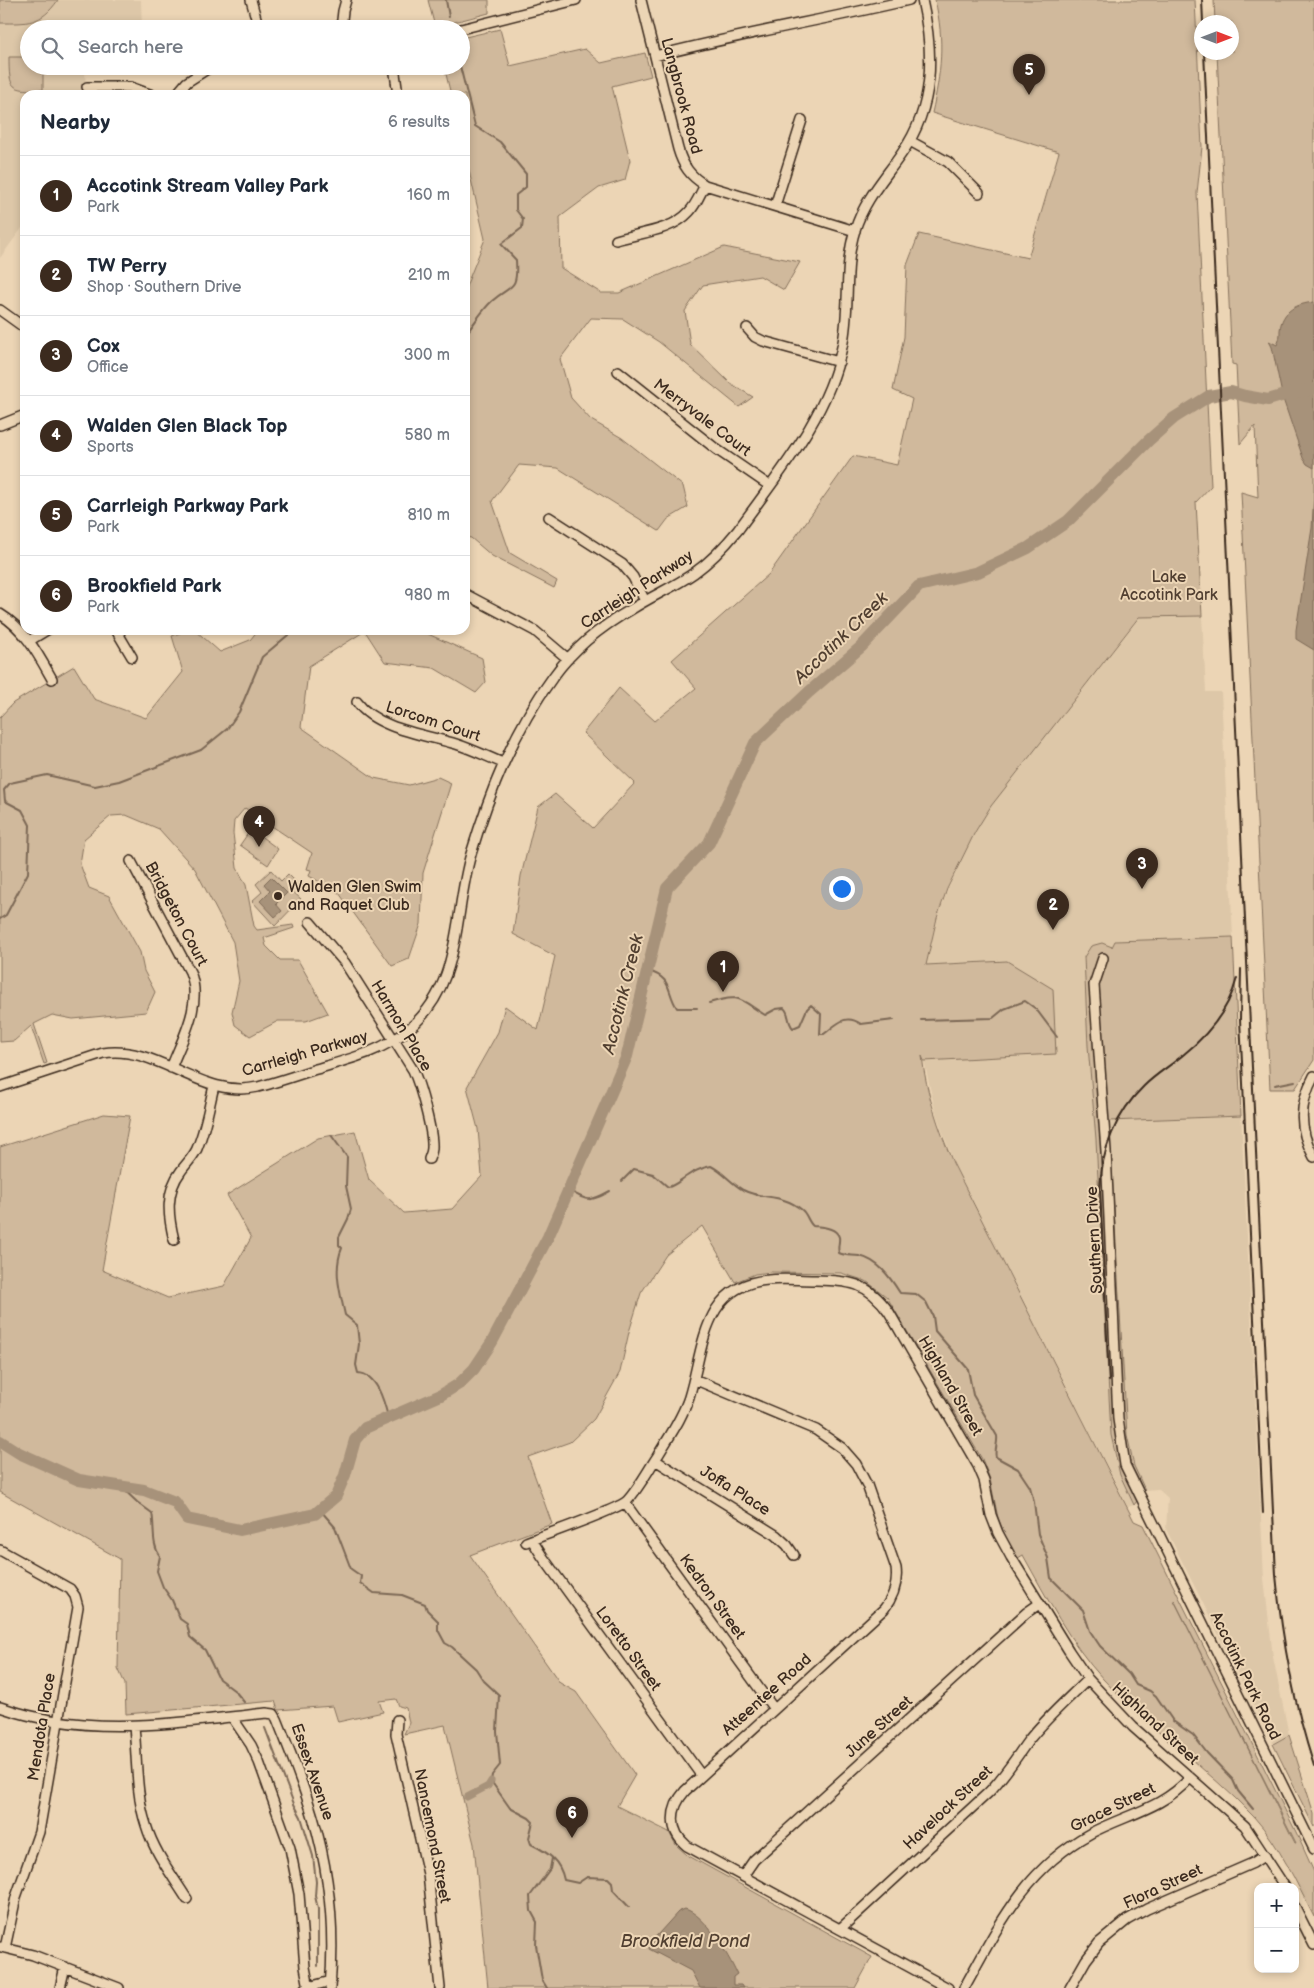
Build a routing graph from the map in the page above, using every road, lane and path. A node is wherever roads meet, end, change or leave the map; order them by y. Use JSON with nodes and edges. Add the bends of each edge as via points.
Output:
{"nodes":[{"id":1,"x":251,"y":0,"type":"edge"},
{"id":2,"x":346,"y":0,"type":"edge"},
{"id":3,"x":576,"y":0,"type":"edge"},
{"id":4,"x":641,"y":0,"type":"edge"},
{"id":5,"x":909,"y":0,"type":"edge"},
{"id":6,"x":922,"y":0,"type":"edge"},
{"id":7,"x":257,"y":20,"type":"edge"},
{"id":8,"x":343,"y":20,"type":"edge"},
{"id":9,"x":470,"y":27,"type":"edge"},
{"id":10,"x":655,"y":56,"type":"junction"},
{"id":11,"x":198,"y":75,"type":"edge"},
{"id":12,"x":395,"y":75,"type":"edge"},
{"id":13,"x":87,"y":88,"type":"dead end"},
{"id":14,"x":138,"y":90,"type":"edge"},
{"id":15,"x":180,"y":90,"type":"edge"},
{"id":16,"x":397,"y":90,"type":"edge"},
{"id":17,"x":802,"y":120,"type":"dead end"},
{"id":18,"x":910,"y":141,"type":"junction"},
{"id":19,"x":705,"y":185,"type":"junction"},
{"id":20,"x":979,"y":193,"type":"dead end"},
{"id":21,"x":775,"y":206,"type":"junction"},
{"id":22,"x":855,"y":231,"type":"junction"},
{"id":23,"x":616,"y":240,"type":"dead end"},
{"id":24,"x":0,"y":310,"type":"edge"},
{"id":25,"x":20,"y":324,"type":"edge"},
{"id":26,"x":747,"y":328,"type":"dead end"},
{"id":27,"x":839,"y":362,"type":"junction"},
{"id":28,"x":618,"y":371,"type":"dead end"},
{"id":29,"x":20,"y":417,"type":"edge"},
{"id":30,"x":0,"y":425,"type":"edge"},
{"id":31,"x":770,"y":486,"type":"junction"},
{"id":32,"x":549,"y":517,"type":"dead end"},
{"id":33,"x":470,"y":597,"type":"edge"},
{"id":34,"x":645,"y":601,"type":"junction"},
{"id":35,"x":0,"y":614,"type":"edge"},
{"id":36,"x":20,"y":630,"type":"edge"},
{"id":37,"x":24,"y":635,"type":"edge"},
{"id":38,"x":39,"y":635,"type":"edge"},
{"id":39,"x":119,"y":635,"type":"edge"},
{"id":40,"x":29,"y":641,"type":"junction"},
{"id":41,"x":132,"y":657,"type":"dead end"},
{"id":42,"x":568,"y":658,"type":"junction"},
{"id":43,"x":52,"y":679,"type":"dead end"},
{"id":44,"x":357,"y":702,"type":"dead end"},
{"id":45,"x":503,"y":763,"type":"junction"},
{"id":46,"x":131,"y":861,"type":"dead end"},
{"id":47,"x":310,"y":922,"type":"dead end"},
{"id":48,"x":1103,"y":958,"type":"dead end"},
{"id":49,"x":394,"y":1040,"type":"junction"},
{"id":50,"x":171,"y":1068,"type":"junction"},
{"id":51,"x":1314,"y":1076,"type":"edge"},
{"id":52,"x":214,"y":1086,"type":"junction"},
{"id":53,"x":0,"y":1087,"type":"edge"},
{"id":54,"x":1314,"y":1157,"type":"edge"},
{"id":55,"x":429,"y":1159,"type":"dead end"},
{"id":56,"x":174,"y":1240,"type":"dead end"},
{"id":57,"x":694,"y":1379,"type":"junction"},
{"id":58,"x":655,"y":1460,"type":"junction"},
{"id":59,"x":625,"y":1503,"type":"junction"},
{"id":60,"x":1151,"y":1516,"type":"joint"},
{"id":61,"x":0,"y":1550,"type":"edge"},
{"id":62,"x":794,"y":1554,"type":"dead end"},
{"id":63,"x":1039,"y":1604,"type":"junction"},
{"id":64,"x":1088,"y":1679,"type":"junction"},
{"id":65,"x":0,"y":1707,"type":"edge"},
{"id":66,"x":774,"y":1709,"type":"junction"},
{"id":67,"x":232,"y":1717,"type":"junction"},
{"id":68,"x":397,"y":1720,"type":"dead end"},
{"id":69,"x":57,"y":1721,"type":"junction"},
{"id":70,"x":134,"y":1726,"type":"junction"},
{"id":71,"x":701,"y":1775,"type":"junction"},
{"id":72,"x":1190,"y":1778,"type":"junction"},
{"id":73,"x":1314,"y":1849,"type":"edge"},
{"id":74,"x":1265,"y":1855,"type":"junction"},
{"id":75,"x":743,"y":1876,"type":"junction"},
{"id":76,"x":1282,"y":1883,"type":"edge"},
{"id":77,"x":186,"y":1899,"type":"dead end"},
{"id":78,"x":1299,"y":1915,"type":"edge"},
{"id":79,"x":840,"y":1929,"type":"junction"},
{"id":80,"x":1314,"y":1945,"type":"edge"},
{"id":81,"x":3,"y":1947,"type":"edge"},
{"id":82,"x":65,"y":1967,"type":"junction"},
{"id":83,"x":330,"y":1984,"type":"edge"},
{"id":84,"x":60,"y":1988,"type":"edge"},
{"id":85,"x":119,"y":1988,"type":"edge"},
{"id":86,"x":308,"y":1988,"type":"edge"},
{"id":87,"x":440,"y":1988,"type":"edge"},
{"id":88,"x":948,"y":1988,"type":"edge"},
{"id":89,"x":964,"y":1988,"type":"edge"},
{"id":90,"x":1070,"y":1988,"type":"edge"}],
"edges":[{"from":1,"to":7,"type":"street"},
{"from":2,"to":8,"type":"street"},
{"from":3,"to":9,"type":"street"},
{"from":4,"to":10,"type":"street","name":"Langbrook Road"},
{"from":5,"to":10,"type":"street","via":[[724,38]]},
{"from":6,"to":18,"type":"street","name":"Carrleigh Parkway","via":[[929,36],[930,71],[924,106]]},
{"from":10,"to":19,"type":"street","name":"Langbrook Road","via":[[681,160],[690,174]]},
{"from":11,"to":15,"type":"street"},
{"from":12,"to":16,"type":"street"},
{"from":13,"to":14,"type":"street","via":[[130,87]]},
{"from":17,"to":21,"type":"street"},
{"from":18,"to":20,"type":"street","via":[[948,162]]},
{"from":18,"to":22,"type":"street","name":"Carrleigh Parkway","via":[[871,195]]},
{"from":19,"to":21,"type":"street","name":"Langbrook Road"},
{"from":19,"to":23,"type":"street","via":[[693,208],[681,220]]},
{"from":21,"to":22,"type":"street","name":"Langbrook Road"},
{"from":22,"to":27,"type":"street","name":"Carrleigh Parkway","via":[[850,255],[847,320]]},
{"from":24,"to":25,"type":"street"},
{"from":26,"to":27,"type":"street","via":[[763,341]]},
{"from":27,"to":31,"type":"street","name":"Carrleigh Parkway","via":[[815,418]]},
{"from":28,"to":31,"type":"street","name":"Merryvale Court","via":[[716,449]]},
{"from":29,"to":30,"type":"street"},
{"from":31,"to":34,"type":"street","name":"Carrleigh Parkway","via":[[738,530],[712,558],[678,584]]},
{"from":32,"to":34,"type":"street","via":[[622,564]]},
{"from":33,"to":42,"type":"street","via":[[535,631]]},
{"from":34,"to":42,"type":"street","name":"Carrleigh Parkway","via":[[599,630]]},
{"from":35,"to":36,"type":"street"},
{"from":37,"to":40,"type":"street"},
{"from":38,"to":40,"type":"street"},
{"from":39,"to":41,"type":"street"},
{"from":40,"to":43,"type":"street"},
{"from":42,"to":45,"type":"street","name":"Carrleigh Parkway","via":[[539,696]]},
{"from":44,"to":45,"type":"street","name":"Lorcom Court","via":[[374,718]]},
{"from":45,"to":49,"type":"street","name":"Carrleigh Parkway","via":[[470,857],[447,976],[425,1013]]},
{"from":46,"to":50,"type":"street","name":"Bridgeton Court","via":[[190,972],[195,989],[193,1009]]},
{"from":47,"to":49,"type":"street","name":"Harmon Place","via":[[345,963]]},
{"from":48,"to":60,"type":"street","name":"Southern Drive","via":[[1094,984],[1106,1151],[1118,1419],[1125,1465]]},
{"from":49,"to":52,"type":"street","name":"Carrleigh Parkway","via":[[360,1056],[258,1087],[236,1090]]},
{"from":49,"to":55,"type":"street","name":"Harmon Place","via":[[418,1082],[432,1138]]},
{"from":50,"to":52,"type":"street","name":"Carrleigh Parkway"},
{"from":50,"to":53,"type":"street","name":"Carrleigh Parkway","via":[[131,1054],[109,1052]]},
{"from":51,"to":54,"type":"street","via":[[1304,1097],[1301,1116],[1304,1137]]},
{"from":52,"to":56,"type":"street","via":[[199,1145],[175,1180],[170,1194],[168,1211]]},
{"from":57,"to":58,"type":"street","name":"Highland Street","via":[[681,1416]]},
{"from":57,"to":63,"type":"street","name":"Highland Street","via":[[711,1316],[722,1301],[740,1288],[777,1279],[845,1281],[869,1290],[882,1301],[896,1322],[978,1466],[998,1533]]},
{"from":57,"to":66,"type":"street","name":"Atteentee Road","via":[[816,1430],[842,1448],[856,1464],[867,1485],[896,1568],[896,1588],[884,1608]]},
{"from":58,"to":59,"type":"street","name":"Highland Street"},
{"from":58,"to":62,"type":"street","name":"Joffa Place","via":[[776,1534]]},
{"from":59,"to":66,"type":"street","name":"Kedron Street"},
{"from":59,"to":71,"type":"street","name":"Loretto Street","via":[[529,1541]]},
{"from":60,"to":73,"type":"street","name":"Accotink Park Road"},
{"from":61,"to":69,"type":"street","name":"Mendota Place","via":[[63,1584],[74,1593],[77,1601]]},
{"from":63,"to":64,"type":"street","name":"Highland Street"},
{"from":63,"to":75,"type":"street","name":"June Street","via":[[754,1860]]},
{"from":64,"to":72,"type":"street","name":"Highland Street","via":[[1132,1727]]},
{"from":64,"to":79,"type":"street","name":"Havelock Street","via":[[1042,1724],[988,1793]]},
{"from":65,"to":69,"type":"street"},
{"from":66,"to":71,"type":"street","name":"Atteentee Road"},
{"from":67,"to":70,"type":"street"},
{"from":67,"to":83,"type":"street","name":"Essex Avenue","via":[[274,1714],[300,1778],[313,1816],[325,1870],[331,1929]]},
{"from":67,"to":86,"type":"street","via":[[259,1762],[290,1848],[300,1894]]},
{"from":68,"to":87,"type":"street","name":"Nancemond Street","via":[[396,1734],[428,1874]]},
{"from":69,"to":70,"type":"street"},
{"from":69,"to":81,"type":"street","name":"Mendota Place","via":[[39,1832],[16,1897]]},
{"from":70,"to":77,"type":"street","via":[[146,1825],[156,1850]]},
{"from":71,"to":75,"type":"street","name":"Atteentee Road","via":[[675,1805],[673,1819],[676,1832],[688,1846]]},
{"from":72,"to":74,"type":"street","name":"Highland Street","via":[[1238,1820]]},
{"from":72,"to":89,"type":"street","name":"Grace Street","via":[[1167,1799],[1090,1834],[1044,1868],[1007,1911]]},
{"from":74,"to":76,"type":"street","name":"Highland Street"},
{"from":74,"to":90,"type":"street","name":"Flora Street","via":[[1127,1920],[1099,1943]]},
{"from":75,"to":79,"type":"street","name":"Atteentee Road"},
{"from":78,"to":80,"type":"street"},
{"from":79,"to":88,"type":"street","name":"Atteentee Road"},
{"from":81,"to":82,"type":"street"},
{"from":82,"to":84,"type":"street"},
{"from":82,"to":85,"type":"street"},
{"from":83,"to":86,"type":"street"}]}
